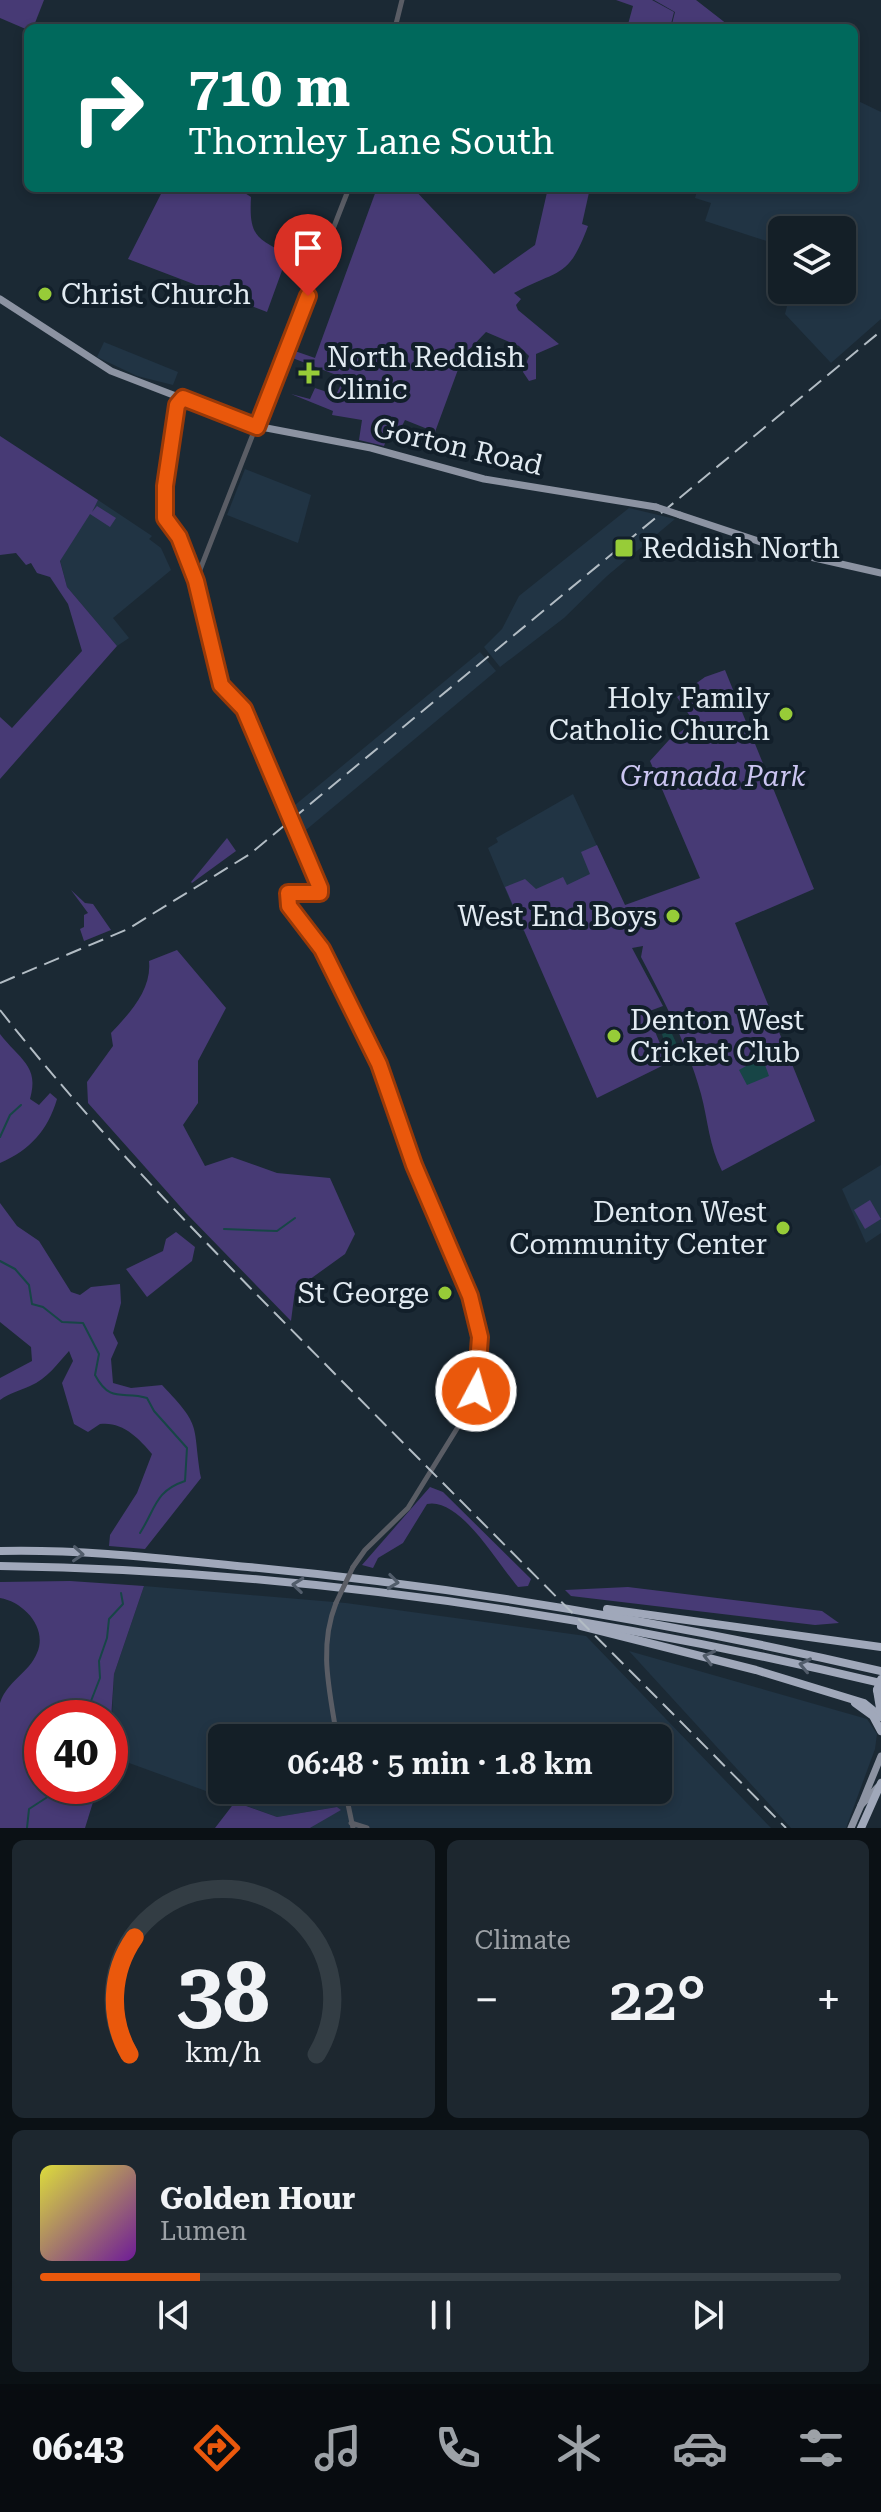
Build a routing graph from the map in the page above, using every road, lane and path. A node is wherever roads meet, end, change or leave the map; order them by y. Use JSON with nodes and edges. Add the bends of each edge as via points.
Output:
{"nodes":[{"id":1,"x":402,"y":0,"type":"edge"},
{"id":2,"x":396,"y":24,"type":"edge"},
{"id":3,"x":347,"y":192,"type":"edge"},
{"id":4,"x":0,"y":299,"type":"edge"},
{"id":5,"x":179,"y":397,"type":"junction"},
{"id":6,"x":257,"y":427,"type":"junction"},
{"id":7,"x":190,"y":564,"type":"junction"},
{"id":8,"x":202,"y":564,"type":"junction"},
{"id":9,"x":881,"y":573,"type":"edge"},
{"id":10,"x":196,"y":584,"type":"junction"},
{"id":11,"x":0,"y":1551,"type":"edge"},
{"id":12,"x":0,"y":1566,"type":"edge"},
{"id":13,"x":574,"y":1608,"type":"junction"},
{"id":14,"x":514,"y":1610,"type":"junction"},
{"id":15,"x":881,"y":1650,"type":"edge"},
{"id":16,"x":881,"y":1671,"type":"edge"},
{"id":17,"x":880,"y":1684,"type":"edge"},
{"id":18,"x":863,"y":1706,"type":"junction"},
{"id":19,"x":881,"y":1716,"type":"edge"},
{"id":20,"x":335,"y":1724,"type":"edge"},
{"id":21,"x":881,"y":1731,"type":"edge"},
{"id":22,"x":881,"y":1756,"type":"edge"},
{"id":23,"x":881,"y":1784,"type":"edge"},
{"id":24,"x":348,"y":1804,"type":"edge"},
{"id":25,"x":861,"y":1805,"type":"junction"},
{"id":26,"x":352,"y":1825,"type":"edge"},
{"id":27,"x":367,"y":1828,"type":"edge"},
{"id":28,"x":851,"y":1828,"type":"edge"},
{"id":29,"x":861,"y":1828,"type":"edge"}],
"edges":[{"from":1,"to":2,"type":"street"},
{"from":3,"to":6,"type":"street"},
{"from":4,"to":5,"type":"main road","name":"Gorton Road","via":[[98,364]]},
{"from":5,"to":6,"type":"main road","name":"Gorton Road"},
{"from":5,"to":7,"type":"street","via":[[165,518]]},
{"from":6,"to":8,"type":"street"},
{"from":6,"to":9,"type":"main road","name":"Gorton Road","bridge":true,"via":[[371,448],[484,479],[656,507],[797,554]]},
{"from":7,"to":8,"type":"street"},
{"from":7,"to":10,"type":"street"},
{"from":8,"to":10,"type":"street"},
{"from":10,"to":20,"type":"street","bridge":true,"via":[[221,685],[244,709],[320,893],[288,893],[289,906],[322,949],[379,1064],[414,1165],[470,1296],[480,1337],[474,1401],[408,1508],[353,1567],[329,1620],[325,1664]]},
{"from":11,"to":13,"type":"highway","one_way":true,"via":[[331,1574]]},
{"from":14,"to":12,"type":"highway","one_way":true,"via":[[194,1575]]},
{"from":13,"to":15,"type":"highway","via":[[621,1610]]},
{"from":13,"to":16,"type":"highway"},
{"from":17,"to":14,"type":"highway","one_way":true,"via":[[670,1637]]},
{"from":18,"to":14,"type":"highway","one_way":true,"via":[[712,1657]]},
{"from":17,"to":19,"type":"highway"},
{"from":18,"to":19,"type":"highway"},
{"from":18,"to":21,"type":"highway"},
{"from":22,"to":25,"type":"main road"},
{"from":23,"to":25,"type":"main road"},
{"from":23,"to":29,"type":"highway"},
{"from":24,"to":26,"type":"street"},
{"from":25,"to":28,"type":"main road"},
{"from":26,"to":27,"type":"street"}]}
